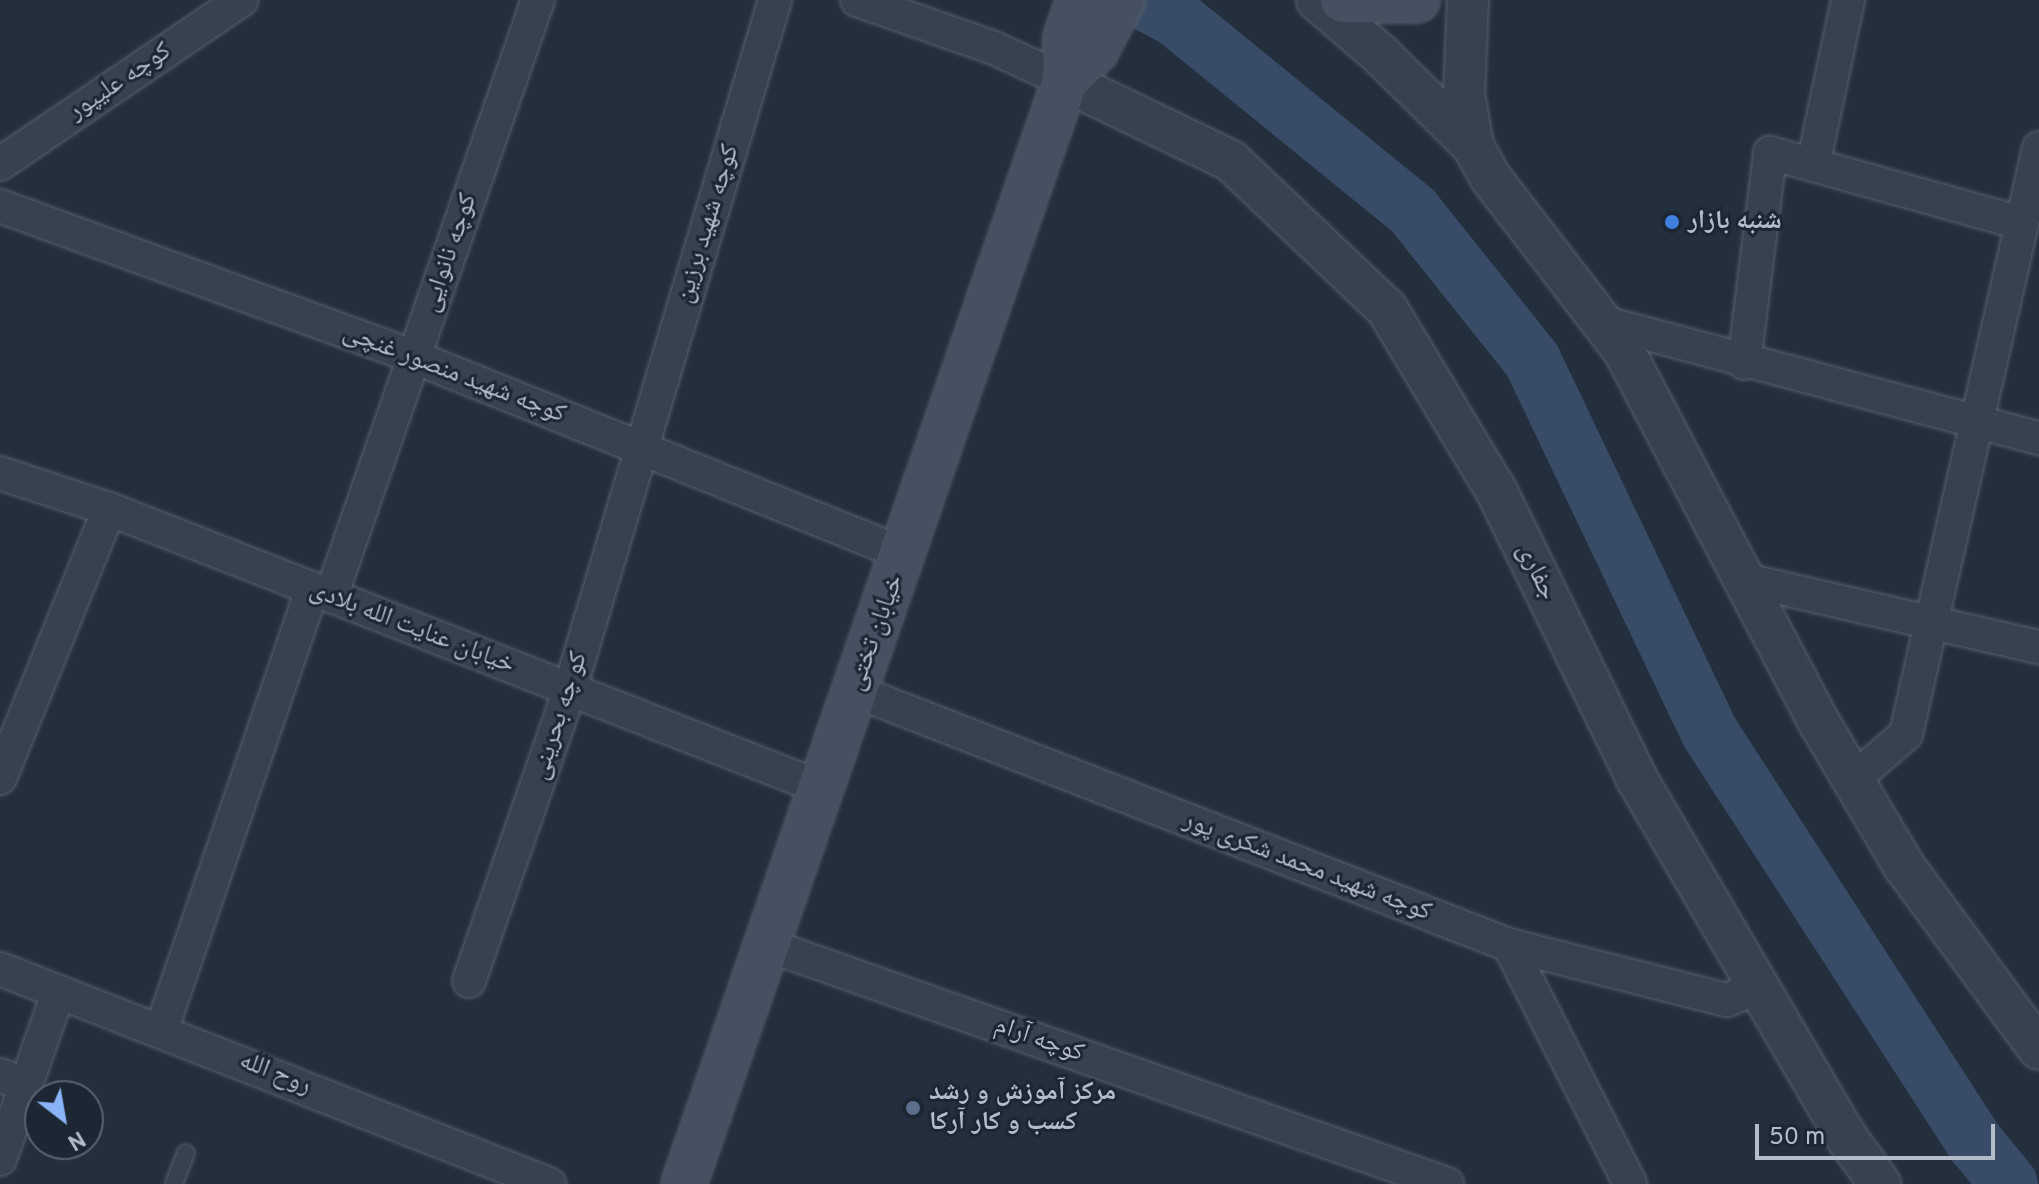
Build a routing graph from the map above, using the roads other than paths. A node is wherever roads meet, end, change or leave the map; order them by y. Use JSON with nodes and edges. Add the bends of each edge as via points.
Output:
{"nodes":[{"id":1,"x":241,"y":0,"type":"edge"},
{"id":2,"x":538,"y":0,"type":"edge"},
{"id":3,"x":775,"y":0,"type":"edge"},
{"id":4,"x":857,"y":0,"type":"edge"},
{"id":5,"x":1122,"y":0,"type":"edge"},
{"id":6,"x":1317,"y":0,"type":"edge"},
{"id":7,"x":1343,"y":0,"type":"edge"},
{"id":8,"x":1417,"y":0,"type":"edge"},
{"id":9,"x":1468,"y":0,"type":"edge"},
{"id":10,"x":1848,"y":0,"type":"edge"},
{"id":11,"x":1080,"y":29,"type":"edge"},
{"id":12,"x":1065,"y":81,"type":"junction"},
{"id":13,"x":1473,"y":146,"type":"junction"},
{"id":14,"x":2039,"y":148,"type":"edge"},
{"id":15,"x":0,"y":164,"type":"edge"},
{"id":16,"x":1813,"y":165,"type":"junction"},
{"id":17,"x":0,"y":206,"type":"edge"},
{"id":18,"x":2021,"y":223,"type":"junction"},
{"id":19,"x":1602,"y":322,"type":"junction"},
{"id":20,"x":414,"y":357,"type":"junction"},
{"id":21,"x":1744,"y":363,"type":"junction"},
{"id":22,"x":1974,"y":420,"type":"junction"},
{"id":23,"x":2039,"y":438,"type":"edge"},
{"id":24,"x":642,"y":448,"type":"junction"},
{"id":25,"x":0,"y":473,"type":"edge"},
{"id":26,"x":109,"y":509,"type":"junction"},
{"id":27,"x":904,"y":554,"type":"junction"},
{"id":28,"x":1741,"y":579,"type":"junction"},
{"id":29,"x":322,"y":593,"type":"junction"},
{"id":30,"x":1930,"y":622,"type":"junction"},
{"id":31,"x":2039,"y":647,"type":"edge"},
{"id":32,"x":570,"y":689,"type":"junction"},
{"id":33,"x":855,"y":691,"type":"junction"},
{"id":34,"x":0,"y":778,"type":"edge"},
{"id":35,"x":1853,"y":780,"type":"junction"},
{"id":36,"x":822,"y":788,"type":"junction"},
{"id":37,"x":767,"y":945,"type":"junction"},
{"id":38,"x":1509,"y":945,"type":"junction"},
{"id":39,"x":0,"y":969,"type":"edge"},
{"id":40,"x":469,"y":981,"type":"dead end"},
{"id":41,"x":1759,"y":987,"type":"junction"},
{"id":42,"x":58,"y":993,"type":"junction"},
{"id":43,"x":162,"y":1028,"type":"junction"},
{"id":44,"x":2039,"y":1049,"type":"edge"},
{"id":45,"x":13,"y":1080,"type":"edge"},
{"id":46,"x":186,"y":1153,"type":"dead end"},
{"id":47,"x":0,"y":1159,"type":"edge"},
{"id":48,"x":694,"y":1181,"type":"edge"},
{"id":49,"x":1439,"y":1183,"type":"edge"},
{"id":50,"x":174,"y":1184,"type":"edge"},
{"id":51,"x":549,"y":1184,"type":"edge"},
{"id":52,"x":1630,"y":1184,"type":"edge"},
{"id":53,"x":1880,"y":1184,"type":"edge"}],
"edges":[{"from":1,"to":15,"type":"street","name":"کوچه علیپور"},
{"from":2,"to":20,"type":"street","name":"کوچه نانوایی"},
{"from":3,"to":24,"type":"street","name":"کوچه شهید برزین"},
{"from":4,"to":12,"type":"street","via":[[994,48]]},
{"from":5,"to":11,"type":"main road","name":"خیابان تختی"},
{"from":6,"to":13,"type":"street"},
{"from":7,"to":8,"type":"main road"},
{"from":9,"to":13,"type":"street","via":[[1464,94]]},
{"from":10,"to":16,"type":"street"},
{"from":11,"to":12,"type":"main road","name":"خیابان تختی"},
{"from":12,"to":27,"type":"main road","name":"خیابان تختی"},
{"from":12,"to":41,"type":"street","name":"جفاری","via":[[1231,161],[1387,309],[1498,494],[1638,781]]},
{"from":13,"to":19,"type":"street","via":[[1490,177]]},
{"from":14,"to":18,"type":"street"},
{"from":16,"to":18,"type":"street"},
{"from":16,"to":21,"type":"street","via":[[1770,153]]},
{"from":17,"to":20,"type":"street","name":"کوچه شهید منصور غنچی"},
{"from":18,"to":22,"type":"street"},
{"from":19,"to":21,"type":"street"},
{"from":19,"to":28,"type":"street","via":[[1624,351]]},
{"from":20,"to":24,"type":"street","name":"کوچه شهید منصور غنچی"},
{"from":20,"to":29,"type":"street","name":"کوچه نانوایی"},
{"from":21,"to":22,"type":"street"},
{"from":22,"to":23,"type":"street"},
{"from":22,"to":30,"type":"street"},
{"from":24,"to":27,"type":"street","name":"کوچه شهید منصور غنچی"},
{"from":24,"to":32,"type":"street","name":"کو چه بحرینی"},
{"from":25,"to":26,"type":"street","name":"خیابان عنایت الله بلادی"},
{"from":26,"to":29,"type":"street","name":"خیابان عنایت الله بلادی"},
{"from":26,"to":34,"type":"street"},
{"from":27,"to":33,"type":"main road","name":"خیابان تختی"},
{"from":28,"to":30,"type":"street"},
{"from":28,"to":35,"type":"street"},
{"from":29,"to":32,"type":"street","name":"خیابان عنایت الله بلادی"},
{"from":29,"to":43,"type":"street","name":"کوچه نانوایی"},
{"from":30,"to":31,"type":"street"},
{"from":30,"to":35,"type":"street","via":[[1906,734]]},
{"from":32,"to":36,"type":"street","name":"خیابان عنایت الله بلادی"},
{"from":32,"to":40,"type":"street","name":"کو چه بحرینی"},
{"from":33,"to":36,"type":"main road","name":"خیابان تختی"},
{"from":33,"to":38,"type":"street","name":"کوچه شهید محمد شکری پور"},
{"from":35,"to":44,"type":"street","via":[[1904,866]]},
{"from":36,"to":37,"type":"main road","name":"خیابان تختی"},
{"from":37,"to":48,"type":"main road","name":"خیابان تختی"},
{"from":37,"to":49,"type":"street","name":"کوچه آرام"},
{"from":38,"to":41,"type":"street","name":"کوچه شهید محمد شکری پور","via":[[1727,1000]]},
{"from":38,"to":52,"type":"street"},
{"from":39,"to":42,"type":"street","name":"روح الله"},
{"from":41,"to":53,"type":"street","name":"جفاری"},
{"from":42,"to":43,"type":"street","name":"روح الله"},
{"from":42,"to":45,"type":"street"},
{"from":43,"to":51,"type":"street","name":"روح الله"},
{"from":45,"to":47,"type":"street"},
{"from":46,"to":50,"type":"lane"}]}
